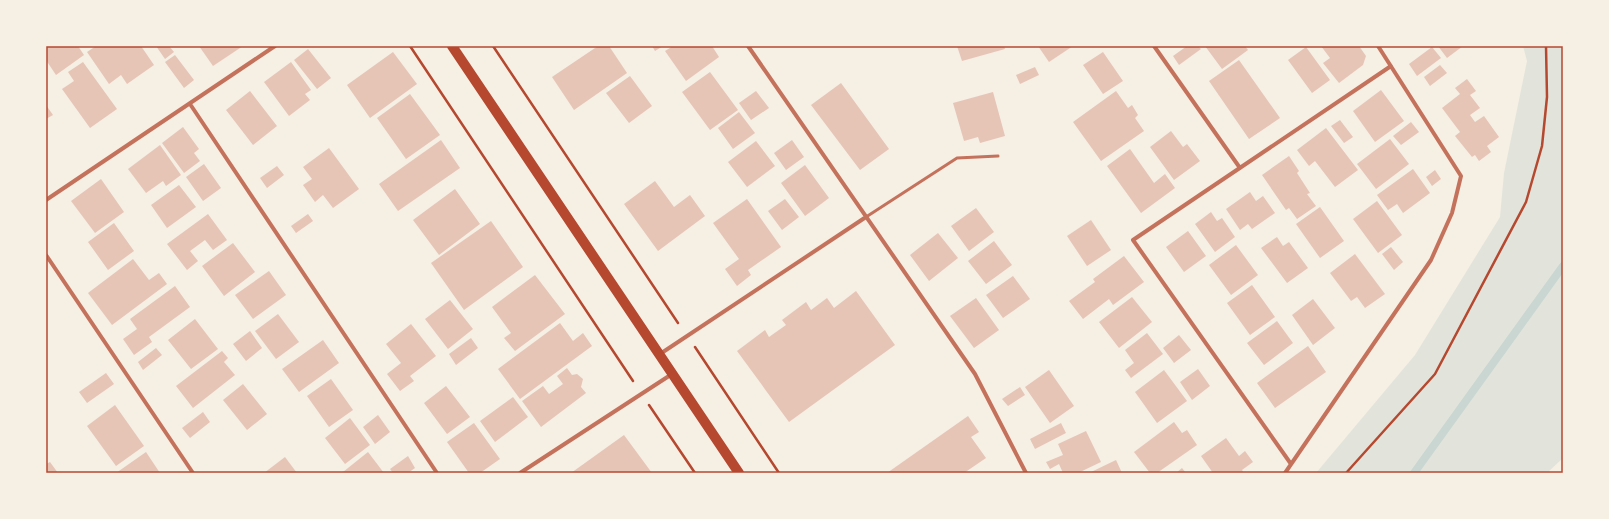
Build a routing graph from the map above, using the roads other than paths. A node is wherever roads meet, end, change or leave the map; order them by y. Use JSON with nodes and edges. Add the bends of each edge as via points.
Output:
{"nodes":[{"id":1,"x":275,"y":46,"type":"edge"},
{"id":2,"x":452,"y":46,"type":"edge"},
{"id":3,"x":748,"y":46,"type":"edge"},
{"id":4,"x":1154,"y":46,"type":"edge"},
{"id":5,"x":1378,"y":46,"type":"edge"},
{"id":6,"x":1391,"y":66,"type":"junction"},
{"id":7,"x":190,"y":104,"type":"junction"},
{"id":8,"x":998,"y":156,"type":"dead end"},
{"id":9,"x":1240,"y":168,"type":"junction"},
{"id":10,"x":46,"y":200,"type":"edge"},
{"id":11,"x":866,"y":218,"type":"junction"},
{"id":12,"x":46,"y":256,"type":"edge"},
{"id":13,"x":660,"y":355,"type":"junction"},
{"id":14,"x":673,"y":374,"type":"junction"},
{"id":15,"x":1291,"y":464,"type":"junction"},
{"id":16,"x":193,"y":473,"type":"edge"},
{"id":17,"x":437,"y":473,"type":"edge"},
{"id":18,"x":520,"y":473,"type":"edge"},
{"id":19,"x":739,"y":473,"type":"edge"},
{"id":20,"x":1026,"y":473,"type":"edge"},
{"id":21,"x":1285,"y":473,"type":"edge"}],
"edges":[{"from":1,"to":7,"type":"street"},
{"from":2,"to":13,"type":"main road"},
{"from":3,"to":11,"type":"street"},
{"from":4,"to":9,"type":"street"},
{"from":5,"to":6,"type":"street"},
{"from":6,"to":9,"type":"street"},
{"from":6,"to":15,"type":"street","via":[[1461,176],[1452,213],[1431,260]]},
{"from":7,"to":10,"type":"street"},
{"from":7,"to":17,"type":"street"},
{"from":8,"to":11,"type":"lane","via":[[957,158]]},
{"from":9,"to":15,"type":"street","via":[[1133,240]]},
{"from":11,"to":13,"type":"street"},
{"from":11,"to":20,"type":"street","via":[[975,374]]},
{"from":12,"to":16,"type":"street"},
{"from":13,"to":14,"type":"main road"},
{"from":14,"to":18,"type":"street"},
{"from":14,"to":19,"type":"main road"},
{"from":15,"to":21,"type":"street"}]}
